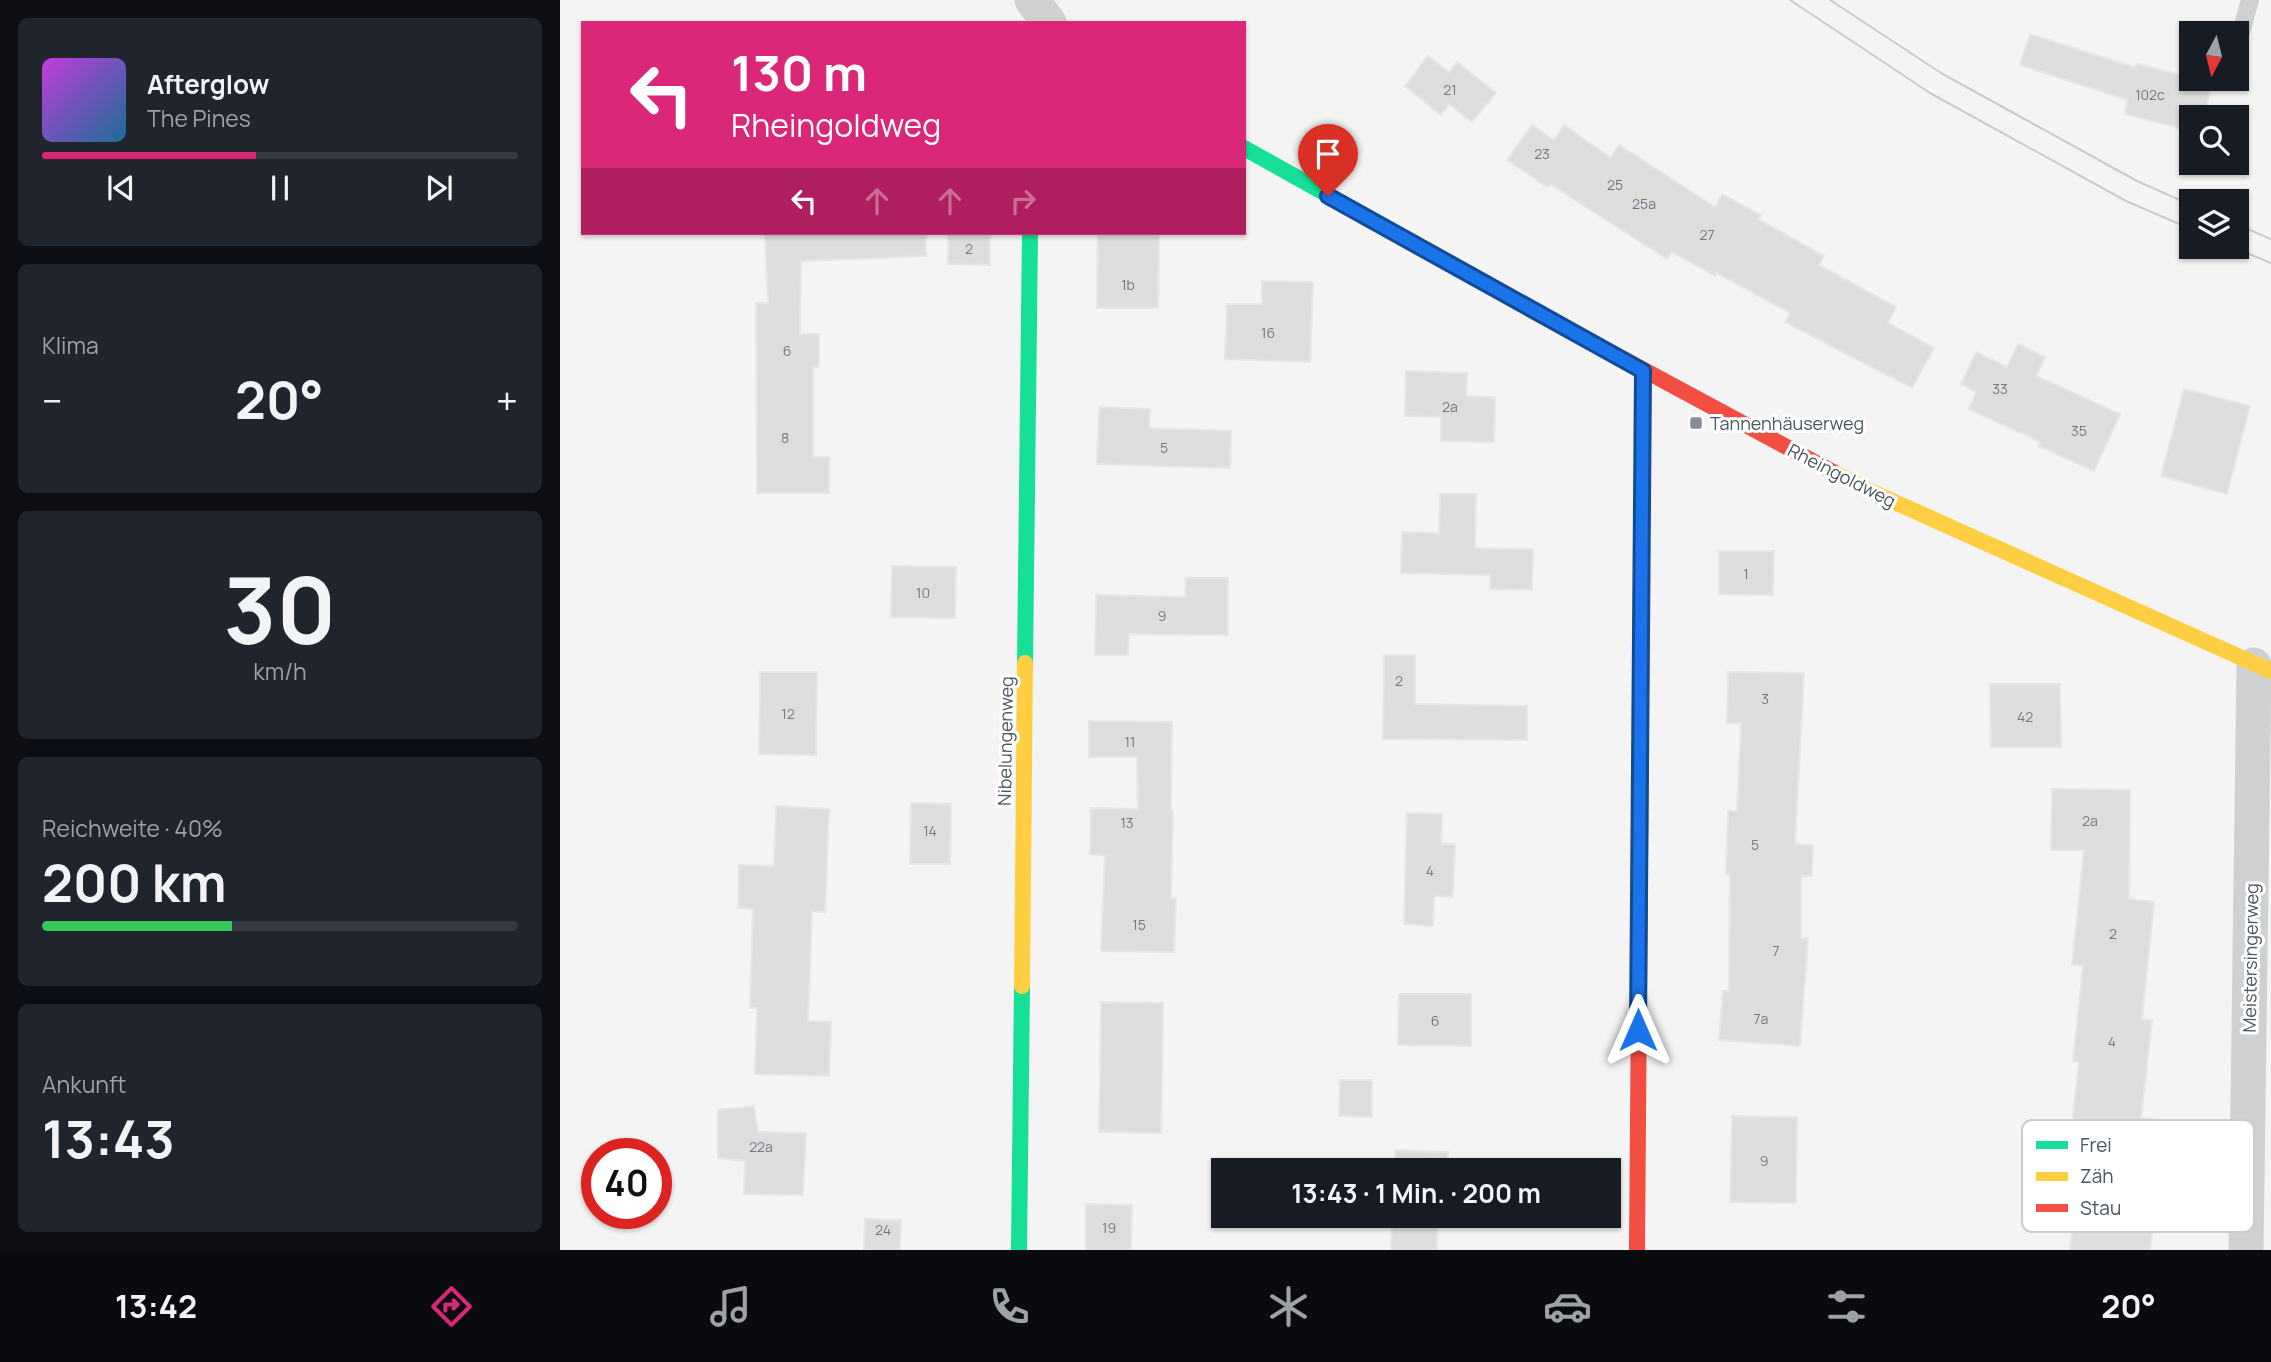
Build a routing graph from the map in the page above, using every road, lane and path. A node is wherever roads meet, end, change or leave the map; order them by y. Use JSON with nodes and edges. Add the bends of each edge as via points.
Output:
{"nodes":[{"id":1,"x":1032,"y":0,"type":"edge"},
{"id":2,"x":2250,"y":0,"type":"edge"},
{"id":3,"x":1048,"y":21,"type":"edge"},
{"id":4,"x":2244,"y":21,"type":"edge"},
{"id":5,"x":1246,"y":149,"type":"edge"},
{"id":6,"x":1030,"y":235,"type":"edge"},
{"id":7,"x":1643,"y":371,"type":"junction"},
{"id":8,"x":2262,"y":668,"type":"edge"},
{"id":9,"x":2250,"y":1120,"type":"edge"},
{"id":10,"x":2246,"y":1232,"type":"edge"},
{"id":11,"x":1019,"y":1250,"type":"edge"},
{"id":12,"x":1637,"y":1250,"type":"edge"},
{"id":13,"x":2246,"y":1250,"type":"edge"}],
"edges":[{"from":1,"to":3,"type":"street"},
{"from":2,"to":4,"type":"lane"},
{"from":5,"to":7,"type":"street","name":"Rheingoldweg"},
{"from":6,"to":11,"type":"street","name":"Nibelungenweg"},
{"from":7,"to":8,"type":"street","name":"Rheingoldweg","via":[[1870,491]]},
{"from":7,"to":12,"type":"street"},
{"from":8,"to":9,"type":"street","name":"Meistersingerweg"},
{"from":10,"to":13,"type":"street","name":"Meistersingerweg"}]}
